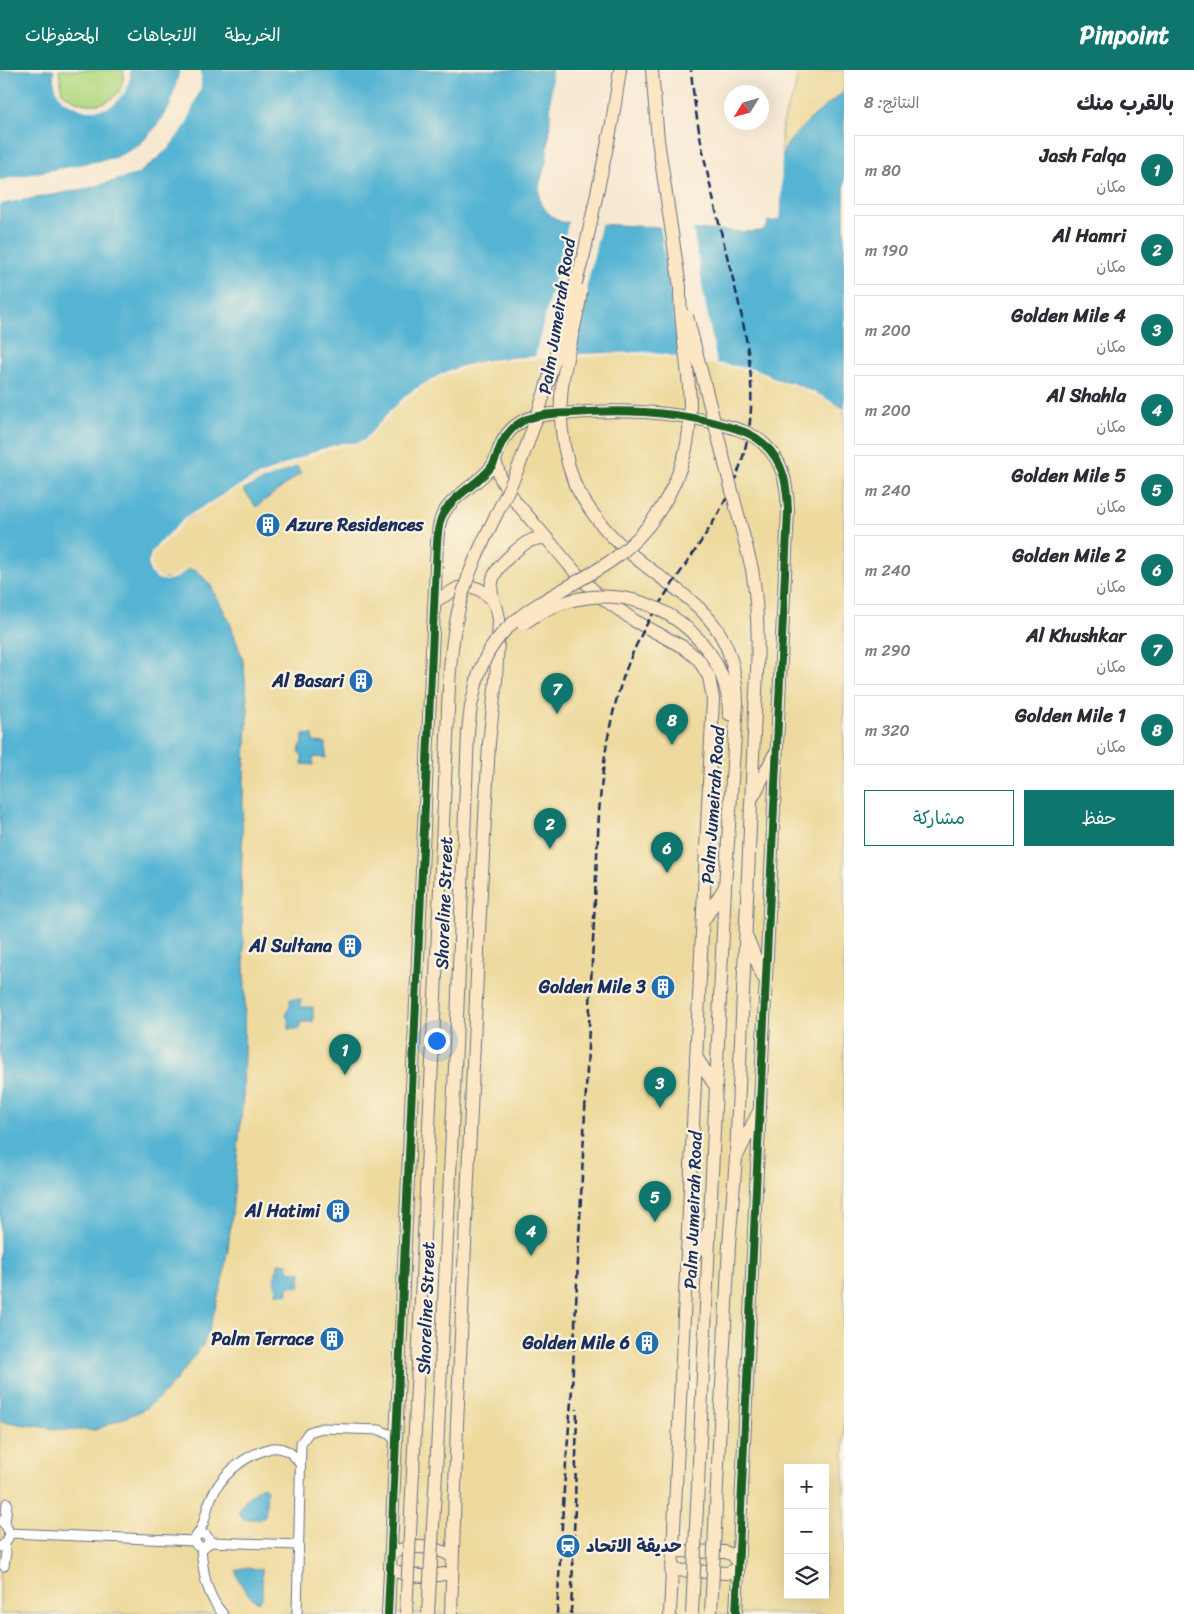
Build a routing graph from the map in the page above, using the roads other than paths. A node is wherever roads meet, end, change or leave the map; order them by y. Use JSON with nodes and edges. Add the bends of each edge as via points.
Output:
{"nodes":[{"id":1,"x":620,"y":70,"type":"edge"},
{"id":2,"x":652,"y":70,"type":"edge"},
{"id":3,"x":584,"y":254,"type":"junction"},
{"id":4,"x":680,"y":287,"type":"junction"},
{"id":5,"x":495,"y":461,"type":"junction"},
{"id":6,"x":546,"y":538,"type":"junction"},
{"id":7,"x":435,"y":601,"type":"junction"},
{"id":8,"x":494,"y":604,"type":"junction"},
{"id":9,"x":477,"y":680,"type":"junction"},
{"id":10,"x":776,"y":751,"type":"junction"},
{"id":11,"x":732,"y":768,"type":"junction"},
{"id":12,"x":752,"y":800,"type":"junction"},
{"id":13,"x":724,"y":887,"type":"junction"},
{"id":14,"x":439,"y":888,"type":"junction"},
{"id":15,"x":462,"y":899,"type":"junction"},
{"id":16,"x":420,"y":913,"type":"junction"},
{"id":17,"x":702,"y":922,"type":"junction"},
{"id":18,"x":479,"y":930,"type":"junction"},
{"id":19,"x":745,"y":932,"type":"junction"},
{"id":20,"x":765,"y":981,"type":"junction"},
{"id":21,"x":475,"y":1013,"type":"junction"},
{"id":22,"x":414,"y":1044,"type":"junction"},
{"id":23,"x":456,"y":1046,"type":"junction"},
{"id":24,"x":696,"y":1057,"type":"junction"},
{"id":25,"x":432,"y":1073,"type":"junction"},
{"id":26,"x":716,"y":1086,"type":"junction"},
{"id":27,"x":760,"y":1108,"type":"junction"},
{"id":28,"x":736,"y":1158,"type":"junction"},
{"id":29,"x":449,"y":1161,"type":"junction"},
{"id":30,"x":467,"y":1189,"type":"junction"},
{"id":31,"x":710,"y":1228,"type":"junction"},
{"id":32,"x":424,"y":1248,"type":"junction"},
{"id":33,"x":686,"y":1269,"type":"junction"},
{"id":34,"x":404,"y":1278,"type":"junction"},
{"id":35,"x":396,"y":1441,"type":"junction"},
{"id":36,"x":300,"y":1464,"type":"junction"},
{"id":37,"x":7,"y":1503,"type":"dead end"},
{"id":38,"x":2,"y":1522,"type":"edge"},
{"id":39,"x":9,"y":1533,"type":"junction"},
{"id":40,"x":198,"y":1541,"type":"junction"},
{"id":41,"x":298,"y":1545,"type":"junction"},
{"id":42,"x":2,"y":1546,"type":"edge"},
{"id":43,"x":672,"y":1551,"type":"junction"},
{"id":44,"x":391,"y":1554,"type":"junction"},
{"id":45,"x":452,"y":1556,"type":"junction"},
{"id":46,"x":738,"y":1565,"type":"junction"},
{"id":47,"x":4,"y":1566,"type":"dead end"},
{"id":48,"x":390,"y":1569,"type":"junction"},
{"id":49,"x":671,"y":1570,"type":"junction"},
{"id":50,"x":452,"y":1572,"type":"junction"},
{"id":51,"x":223,"y":1614,"type":"edge"},
{"id":52,"x":297,"y":1614,"type":"edge"},
{"id":53,"x":388,"y":1614,"type":"edge"},
{"id":54,"x":406,"y":1614,"type":"edge"},
{"id":55,"x":428,"y":1614,"type":"edge"},
{"id":56,"x":451,"y":1614,"type":"edge"},
{"id":57,"x":670,"y":1614,"type":"edge"},
{"id":58,"x":692,"y":1614,"type":"edge"},
{"id":59,"x":711,"y":1614,"type":"edge"},
{"id":60,"x":736,"y":1614,"type":"edge"}],
"edges":[{"from":1,"to":3,"type":"main road","name":"Palm Jumeirah Road","via":[[609,142]]},
{"from":2,"to":4,"type":"main road","name":"Palm Jumeirah Road","via":[[659,149]]},
{"from":3,"to":11,"type":"main road","name":"Palm Jumeirah Road","bridge":true,"via":[[580,297],[561,398],[564,448],[575,485],[610,534],[695,603],[722,638],[731,659],[737,692]]},
{"from":3,"to":14,"type":"main road","name":"Shoreline Street","bridge":true,"via":[[530,437],[470,572],[460,603],[452,651]]},
{"from":4,"to":9,"type":"main road","name":"Shoreline Street","bridge":true,"via":[[691,408],[686,451],[671,492],[656,516],[627,548],[514,620],[488,653]]},
{"from":4,"to":12,"type":"main road","name":"Palm Jumeirah Road","bridge":true,"via":[[752,569],[757,602]]},
{"from":5,"to":6,"type":"main road","via":[[510,495]]},
{"from":5,"to":7,"type":"main road","via":[[442,516],[437,543]]},
{"from":5,"to":10,"type":"main road","via":[[506,435],[520,422],[538,416],[583,412],[633,411],[694,418],[742,430],[772,451],[787,488],[788,510]]},
{"from":6,"to":8,"type":"main road","via":[[527,542],[497,568],[491,586]]},
{"from":6,"to":17,"type":"main road","via":[[598,595],[635,622],[691,652],[709,677],[713,699]]},
{"from":7,"to":8,"type":"main road","via":[[458,588],[472,587],[485,593]]},
{"from":7,"to":16,"type":"main road"},
{"from":8,"to":18,"type":"main road","via":[[499,624]]},
{"from":9,"to":11,"type":"main road","bridge":true,"via":[[506,640],[524,623],[551,607],[581,598],[619,597],[654,606],[686,625],[710,652],[723,678],[728,697],[728,750]]},
{"from":9,"to":15,"type":"main road","name":"Shoreline Street","via":[[469,719]]},
{"from":10,"to":12,"type":"main road"},
{"from":10,"to":20,"type":"main road"},
{"from":11,"to":13,"type":"main road","name":"Palm Jumeirah Road"},
{"from":12,"to":19,"type":"main road","name":"Palm Jumeirah Road"},
{"from":13,"to":17,"type":"main road"},
{"from":13,"to":26,"type":"main road","name":"Palm Jumeirah Road"},
{"from":14,"to":16,"type":"main road"},
{"from":14,"to":25,"type":"main road","name":"Shoreline Street"},
{"from":15,"to":18,"type":"main road"},
{"from":15,"to":23,"type":"main road","name":"Shoreline Street"},
{"from":16,"to":22,"type":"main road"},
{"from":17,"to":24,"type":"main road"},
{"from":18,"to":21,"type":"main road"},
{"from":19,"to":20,"type":"main road"},
{"from":19,"to":28,"type":"main road","name":"Palm Jumeirah Road"},
{"from":20,"to":27,"type":"main road"},
{"from":21,"to":23,"type":"main road"},
{"from":21,"to":30,"type":"main road"},
{"from":22,"to":25,"type":"main road"},
{"from":22,"to":34,"type":"main road"},
{"from":23,"to":29,"type":"main road","name":"Shoreline Street"},
{"from":24,"to":26,"type":"main road"},
{"from":24,"to":33,"type":"main road"},
{"from":25,"to":32,"type":"main road","name":"Shoreline Street"},
{"from":26,"to":31,"type":"main road","name":"Palm Jumeirah Road"},
{"from":27,"to":28,"type":"main road"},
{"from":27,"to":46,"type":"main road"},
{"from":28,"to":59,"type":"main road","name":"Palm Jumeirah Road","bridge":true},
{"from":29,"to":30,"type":"main road"},
{"from":29,"to":55,"type":"main road","name":"Shoreline Street","bridge":true},
{"from":30,"to":45,"type":"main road"},
{"from":31,"to":33,"type":"main road"},
{"from":31,"to":58,"type":"main road","name":"Palm Jumeirah Road","bridge":true},
{"from":32,"to":34,"type":"main road"},
{"from":32,"to":54,"type":"main road","name":"Shoreline Street","bridge":true},
{"from":33,"to":43,"type":"main road"},
{"from":34,"to":35,"type":"main road"},
{"from":35,"to":36,"type":"street","via":[[380,1430],[317,1428],[303,1439]]},
{"from":35,"to":44,"type":"main road"},
{"from":36,"to":40,"type":"street","via":[[292,1454],[276,1448],[243,1460],[215,1491]]},
{"from":36,"to":41,"type":"street"},
{"from":37,"to":38,"type":"street"},
{"from":38,"to":39,"type":"street"},
{"from":39,"to":40,"type":"street"},
{"from":39,"to":42,"type":"street"},
{"from":40,"to":41,"type":"street","via":[[206,1546],[209,1542]]},
{"from":40,"to":51,"type":"street","via":[[206,1585]]},
{"from":41,"to":52,"type":"street"},
{"from":42,"to":47,"type":"street","via":[[6,1552]]},
{"from":43,"to":46,"type":"main road","via":[[725,1552],[733,1555]]},
{"from":43,"to":49,"type":"main road"},
{"from":44,"to":45,"type":"main road","via":[[422,1546]]},
{"from":44,"to":48,"type":"main road"},
{"from":45,"to":50,"type":"main road"},
{"from":46,"to":49,"type":"main road","via":[[727,1573]]},
{"from":46,"to":60,"type":"main road"},
{"from":48,"to":50,"type":"main road","via":[[416,1576]]},
{"from":48,"to":53,"type":"main road"},
{"from":49,"to":57,"type":"main road"},
{"from":50,"to":56,"type":"main road"}]}
